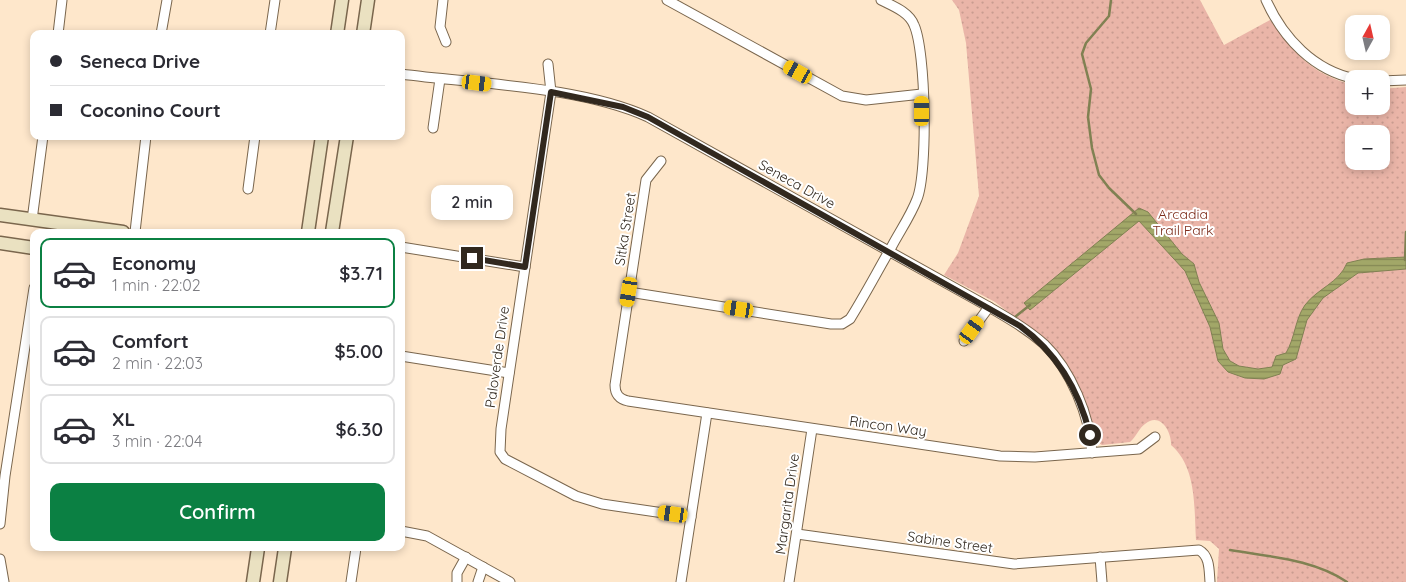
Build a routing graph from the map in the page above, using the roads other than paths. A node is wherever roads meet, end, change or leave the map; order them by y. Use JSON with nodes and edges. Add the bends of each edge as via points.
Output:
{"nodes":[{"id":1,"x":62,"y":0,"type":"edge"},
{"id":2,"x":167,"y":0,"type":"edge"},
{"id":3,"x":275,"y":0,"type":"edge"},
{"id":4,"x":342,"y":0,"type":"edge"},
{"id":5,"x":368,"y":0,"type":"edge"},
{"id":6,"x":444,"y":0,"type":"edge"},
{"id":7,"x":667,"y":0,"type":"edge"},
{"id":8,"x":881,"y":0,"type":"edge"},
{"id":9,"x":1266,"y":0,"type":"edge"},
{"id":10,"x":58,"y":30,"type":"edge"},
{"id":11,"x":162,"y":30,"type":"edge"},
{"id":12,"x":271,"y":30,"type":"edge"},
{"id":13,"x":338,"y":30,"type":"edge"},
{"id":14,"x":364,"y":30,"type":"edge"},
{"id":15,"x":446,"y":42,"type":"dead end"},
{"id":16,"x":548,"y":64,"type":"dead end"},
{"id":17,"x":405,"y":75,"type":"edge"},
{"id":18,"x":1345,"y":75,"type":"edge"},
{"id":19,"x":440,"y":79,"type":"junction"},
{"id":20,"x":1406,"y":80,"type":"edge"},
{"id":21,"x":1390,"y":81,"type":"edge"},
{"id":22,"x":551,"y":92,"type":"junction"},
{"id":23,"x":922,"y":94,"type":"junction"},
{"id":24,"x":433,"y":128,"type":"dead end"},
{"id":25,"x":42,"y":140,"type":"edge"},
{"id":26,"x":146,"y":140,"type":"edge"},
{"id":27,"x":254,"y":140,"type":"edge"},
{"id":28,"x":321,"y":140,"type":"edge"},
{"id":29,"x":346,"y":140,"type":"edge"},
{"id":30,"x":661,"y":161,"type":"dead end"},
{"id":31,"x":248,"y":189,"type":"dead end"},
{"id":32,"x":0,"y":215,"type":"edge"},
{"id":33,"x":32,"y":220,"type":"junction"},
{"id":34,"x":100,"y":229,"type":"edge"},
{"id":35,"x":135,"y":229,"type":"edge"},
{"id":36,"x":308,"y":229,"type":"edge"},
{"id":37,"x":332,"y":229,"type":"edge"},
{"id":38,"x":0,"y":243,"type":"edge"},
{"id":39,"x":30,"y":247,"type":"edge"},
{"id":40,"x":405,"y":248,"type":"edge"},
{"id":41,"x":889,"y":251,"type":"junction"},
{"id":42,"x":525,"y":267,"type":"junction"},
{"id":43,"x":629,"y":292,"type":"junction"},
{"id":44,"x":989,"y":307,"type":"junction"},
{"id":45,"x":30,"y":312,"type":"edge"},
{"id":46,"x":964,"y":341,"type":"dead end"},
{"id":47,"x":405,"y":357,"type":"edge"},
{"id":48,"x":509,"y":373,"type":"junction"},
{"id":49,"x":617,"y":395,"type":"joint"},
{"id":50,"x":707,"y":413,"type":"junction"},
{"id":51,"x":812,"y":429,"type":"junction"},
{"id":52,"x":1155,"y":437,"type":"dead end"},
{"id":53,"x":1092,"y":452,"type":"junction"},
{"id":54,"x":2,"y":477,"type":"edge"},
{"id":55,"x":691,"y":517,"type":"junction"},
{"id":56,"x":0,"y":524,"type":"edge"},
{"id":57,"x":405,"y":533,"type":"edge"},
{"id":58,"x":797,"y":534,"type":"junction"},
{"id":59,"x":258,"y":551,"type":"edge"},
{"id":60,"x":285,"y":551,"type":"edge"},
{"id":61,"x":356,"y":551,"type":"edge"},
{"id":62,"x":1100,"y":557,"type":"junction"},
{"id":63,"x":466,"y":558,"type":"junction"},
{"id":64,"x":0,"y":559,"type":"edge"},
{"id":65,"x":483,"y":567,"type":"junction"},
{"id":66,"x":4,"y":582,"type":"edge"},
{"id":67,"x":253,"y":582,"type":"edge"},
{"id":68,"x":280,"y":582,"type":"edge"},
{"id":69,"x":351,"y":582,"type":"edge"},
{"id":70,"x":457,"y":582,"type":"edge"},
{"id":71,"x":478,"y":582,"type":"edge"},
{"id":72,"x":510,"y":582,"type":"edge"},
{"id":73,"x":681,"y":582,"type":"edge"},
{"id":74,"x":790,"y":582,"type":"edge"},
{"id":75,"x":1102,"y":582,"type":"edge"},
{"id":76,"x":1210,"y":582,"type":"edge"}],
"edges":[{"from":1,"to":10,"type":"street"},
{"from":2,"to":11,"type":"street"},
{"from":3,"to":12,"type":"street"},
{"from":4,"to":13,"type":"main road"},
{"from":5,"to":14,"type":"main road"},
{"from":6,"to":15,"type":"street","via":[[440,27]]},
{"from":7,"to":23,"type":"street","via":[[842,96],[866,100]]},
{"from":8,"to":23,"type":"street","via":[[904,12],[914,23],[919,38]]},
{"from":9,"to":18,"type":"street","via":[[1283,30],[1300,50],[1322,67]]},
{"from":16,"to":22,"type":"street","name":"Paloverde Drive"},
{"from":17,"to":19,"type":"street","name":"Seneca Drive"},
{"from":19,"to":22,"type":"street","name":"Seneca Drive"},
{"from":19,"to":24,"type":"street"},
{"from":20,"to":21,"type":"street"},
{"from":22,"to":41,"type":"street","name":"Seneca Drive","via":[[623,107],[648,117]]},
{"from":22,"to":42,"type":"street","name":"Paloverde Drive"},
{"from":23,"to":41,"type":"street","via":[[922,182],[917,199]]},
{"from":25,"to":33,"type":"street"},
{"from":26,"to":35,"type":"street"},
{"from":27,"to":31,"type":"street"},
{"from":28,"to":36,"type":"main road"},
{"from":29,"to":37,"type":"main road"},
{"from":30,"to":43,"type":"street","name":"Sitka Street","via":[[646,180]]},
{"from":32,"to":33,"type":"main road"},
{"from":33,"to":34,"type":"main road"},
{"from":38,"to":39,"type":"main road"},
{"from":40,"to":42,"type":"street"},
{"from":41,"to":43,"type":"street","via":[[850,318],[842,324]]},
{"from":41,"to":44,"type":"street","name":"Seneca Drive"},
{"from":42,"to":48,"type":"street","name":"Paloverde Drive"},
{"from":43,"to":49,"type":"street","name":"Sitka Street","via":[[615,385]]},
{"from":44,"to":46,"type":"street"},
{"from":44,"to":53,"type":"street","name":"Seneca Drive","via":[[1031,334],[1058,362],[1087,421]]},
{"from":45,"to":54,"type":"street"},
{"from":47,"to":48,"type":"street"},
{"from":48,"to":55,"type":"street","name":"Paloverde Drive","via":[[499,448],[505,459],[576,496],[602,504]]},
{"from":49,"to":50,"type":"street","name":"Rincon Way","via":[[628,401]]},
{"from":50,"to":51,"type":"street","name":"Rincon Way"},
{"from":50,"to":55,"type":"street"},
{"from":51,"to":53,"type":"street","name":"Rincon Way","via":[[1000,456],[1035,457]]},
{"from":51,"to":58,"type":"street","name":"Margarita Drive"},
{"from":52,"to":53,"type":"street","name":"Rincon Way","via":[[1139,449]]},
{"from":54,"to":56,"type":"street"},
{"from":55,"to":73,"type":"street"},
{"from":57,"to":63,"type":"street","via":[[427,536]]},
{"from":58,"to":62,"type":"street","name":"Sabine Street","via":[[1014,564]]},
{"from":58,"to":74,"type":"street","name":"Margarita Drive"},
{"from":59,"to":67,"type":"main road"},
{"from":60,"to":68,"type":"main road"},
{"from":61,"to":69,"type":"street"},
{"from":62,"to":75,"type":"street"},
{"from":62,"to":76,"type":"street","name":"Sabine Street","via":[[1199,550],[1208,560]]},
{"from":63,"to":65,"type":"street"},
{"from":63,"to":70,"type":"street","via":[[457,573]]},
{"from":64,"to":66,"type":"street"},
{"from":65,"to":71,"type":"street"},
{"from":65,"to":72,"type":"street"}]}
